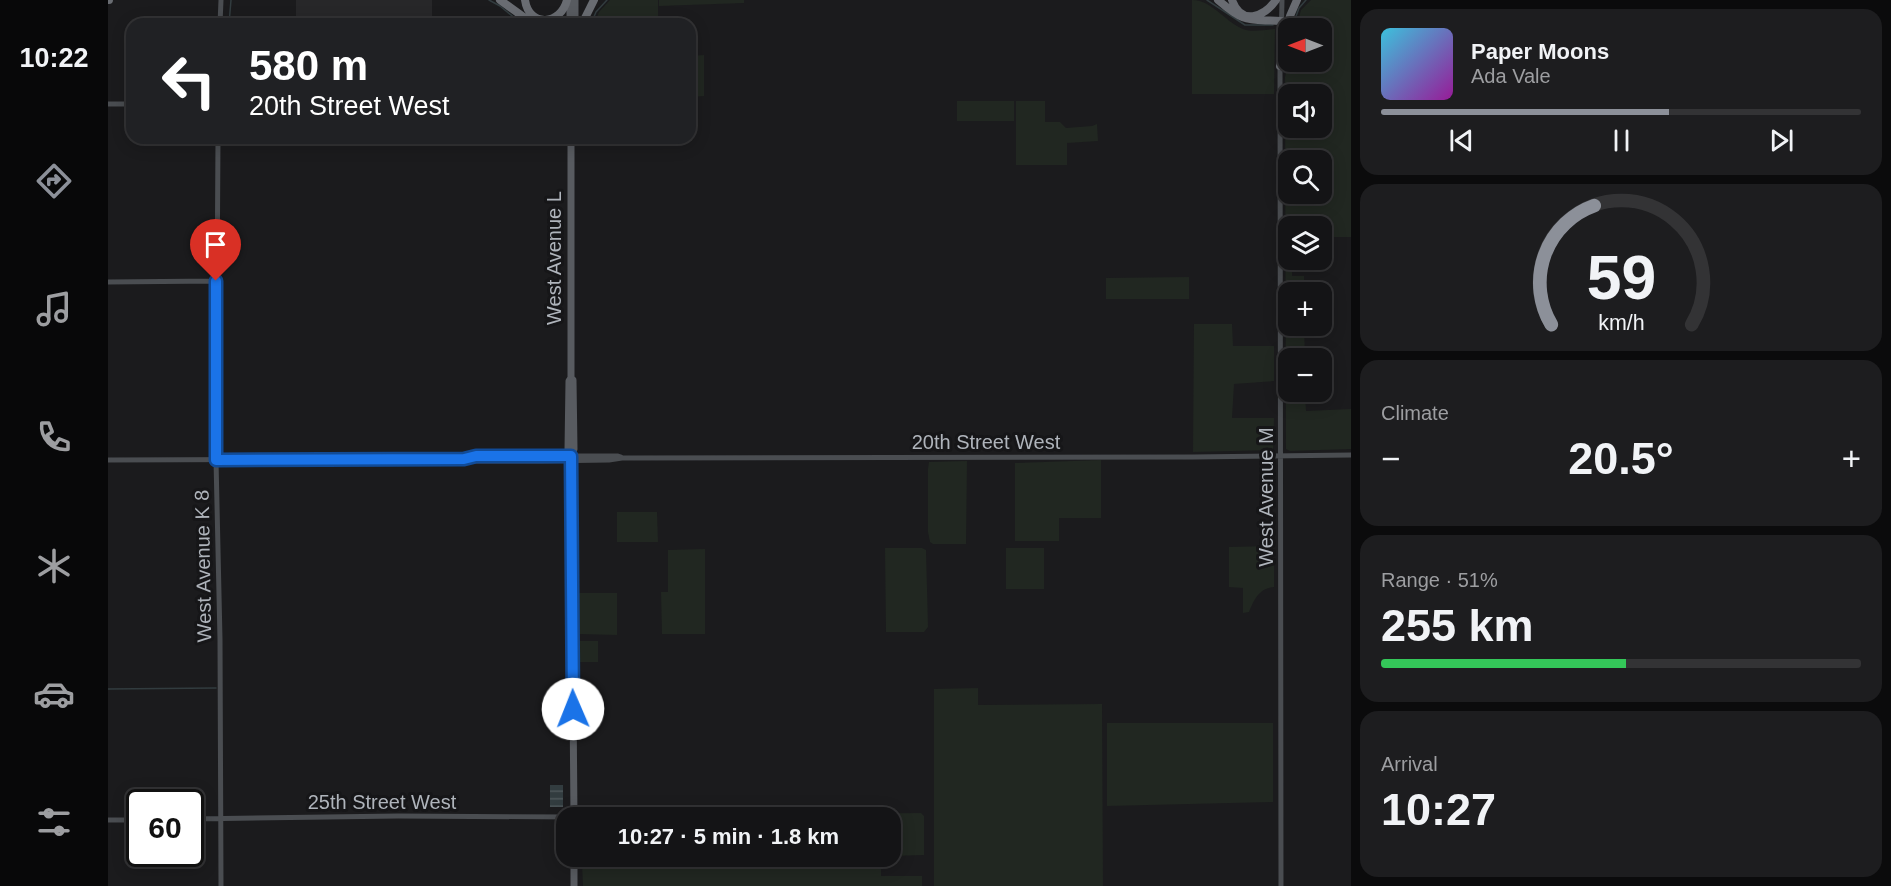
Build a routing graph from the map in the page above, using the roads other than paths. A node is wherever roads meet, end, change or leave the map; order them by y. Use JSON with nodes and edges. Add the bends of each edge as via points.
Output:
{"nodes":[{"id":1,"x":220,"y":0,"type":"edge"},
{"id":2,"x":500,"y":0,"type":"edge"},
{"id":3,"x":525,"y":0,"type":"edge"},
{"id":4,"x":568,"y":0,"type":"edge"},
{"id":5,"x":575,"y":0,"type":"edge"},
{"id":6,"x":594,"y":0,"type":"edge"},
{"id":7,"x":1218,"y":0,"type":"edge"},
{"id":8,"x":1232,"y":0,"type":"edge"},
{"id":9,"x":1276,"y":0,"type":"edge"},
{"id":10,"x":1282,"y":0,"type":"edge"},
{"id":11,"x":1297,"y":0,"type":"edge"},
{"id":12,"x":220,"y":18,"type":"edge"},
{"id":13,"x":525,"y":18,"type":"edge"},
{"id":14,"x":538,"y":18,"type":"edge"},
{"id":15,"x":552,"y":18,"type":"edge"},
{"id":16,"x":570,"y":18,"type":"edge"},
{"id":17,"x":575,"y":18,"type":"edge"},
{"id":18,"x":585,"y":18,"type":"edge"},
{"id":19,"x":1281,"y":18,"type":"edge"},
{"id":20,"x":1290,"y":18,"type":"edge"},
{"id":21,"x":1278,"y":21,"type":"edge"},
{"id":22,"x":1280,"y":72,"type":"edge"},
{"id":23,"x":108,"y":104,"type":"edge"},
{"id":24,"x":126,"y":104,"type":"edge"},
{"id":25,"x":218,"y":144,"type":"edge"},
{"id":26,"x":571,"y":144,"type":"edge"},
{"id":27,"x":216,"y":281,"type":"junction"},
{"id":28,"x":108,"y":282,"type":"edge"},
{"id":29,"x":1351,"y":454,"type":"edge"},
{"id":30,"x":1281,"y":455,"type":"junction"},
{"id":31,"x":571,"y":458,"type":"junction"},
{"id":32,"x":108,"y":460,"type":"edge"},
{"id":33,"x":216,"y":460,"type":"junction"},
{"id":34,"x":573,"y":807,"type":"edge"},
{"id":35,"x":556,"y":817,"type":"edge"},
{"id":36,"x":204,"y":819,"type":"edge"},
{"id":37,"x":221,"y":819,"type":"junction"},
{"id":38,"x":108,"y":820,"type":"edge"},
{"id":39,"x":126,"y":820,"type":"edge"},
{"id":40,"x":574,"y":867,"type":"edge"},
{"id":41,"x":221,"y":886,"type":"edge"},
{"id":42,"x":574,"y":886,"type":"edge"},
{"id":43,"x":1281,"y":886,"type":"edge"}],
"edges":[{"from":1,"to":12,"type":"main road"},
{"from":2,"to":13,"type":"highway"},
{"from":3,"to":14,"type":"highway","via":[[530,13]]},
{"from":4,"to":15,"type":"highway","via":[[561,13]]},
{"from":4,"to":16,"type":"main road"},
{"from":5,"to":17,"type":"main road"},
{"from":6,"to":18,"type":"highway"},
{"from":7,"to":21,"type":"highway","via":[[1241,18]]},
{"from":8,"to":9,"type":"highway","via":[[1241,13],[1254,16],[1264,13]]},
{"from":10,"to":19,"type":"main road","name":"West Avenue M"},
{"from":11,"to":20,"type":"highway"},
{"from":22,"to":30,"type":"main road","name":"West Avenue M"},
{"from":23,"to":24,"type":"main road"},
{"from":25,"to":27,"type":"main road","name":"West Avenue K 8"},
{"from":26,"to":31,"type":"main road","name":"West Avenue L"},
{"from":27,"to":28,"type":"main road"},
{"from":27,"to":33,"type":"main road","name":"West Avenue K 8"},
{"from":29,"to":30,"type":"main road","name":"20th Street West"},
{"from":30,"to":31,"type":"main road","name":"20th Street West"},
{"from":30,"to":43,"type":"main road","name":"West Avenue M"},
{"from":31,"to":33,"type":"main road","name":"20th Street West"},
{"from":31,"to":34,"type":"main road","name":"West Avenue L"},
{"from":32,"to":33,"type":"main road","name":"20th Street West"},
{"from":33,"to":37,"type":"main road","name":"West Avenue K 8"},
{"from":35,"to":37,"type":"main road","name":"25th Street West"},
{"from":36,"to":37,"type":"main road","name":"25th Street West"},
{"from":37,"to":41,"type":"main road","name":"West Avenue K 8"},
{"from":38,"to":39,"type":"main road"},
{"from":40,"to":42,"type":"main road"}]}
